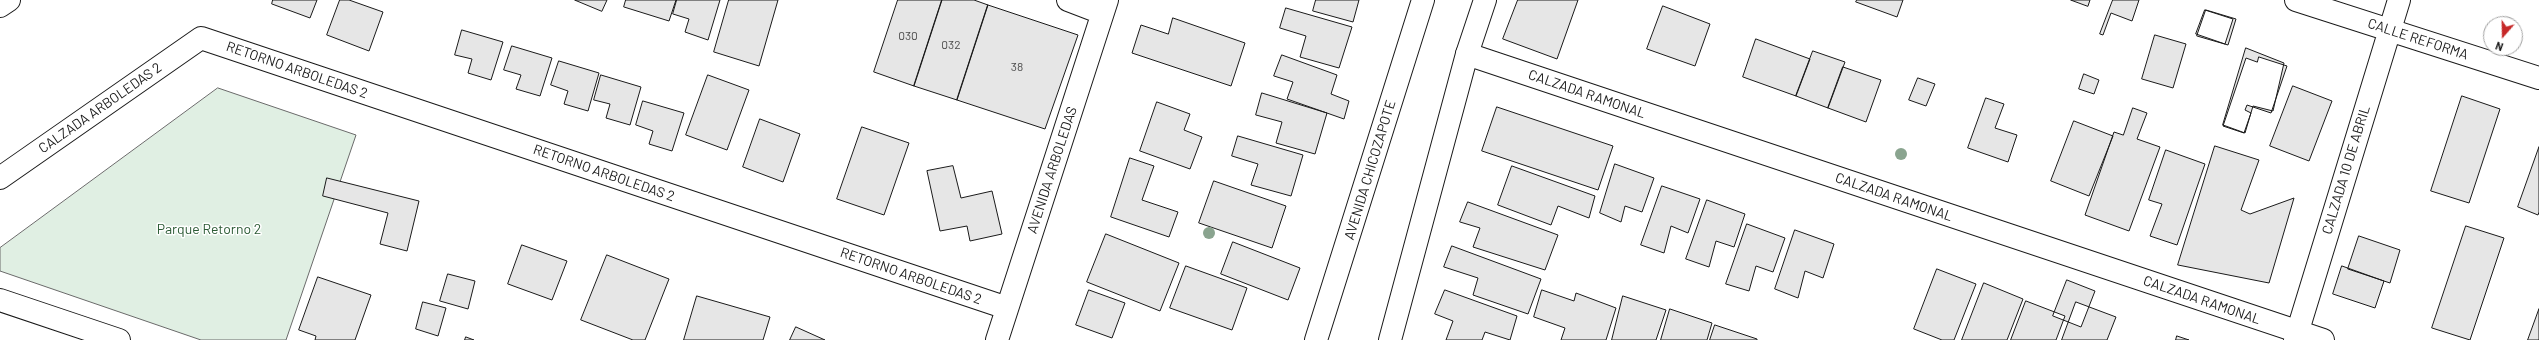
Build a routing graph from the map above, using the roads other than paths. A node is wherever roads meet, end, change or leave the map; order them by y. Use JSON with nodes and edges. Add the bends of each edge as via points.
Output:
{"nodes":[{"id":1,"x":9,"y":0,"type":"edge"},
{"id":2,"x":1068,"y":0,"type":"edge"},
{"id":3,"x":1423,"y":0,"type":"edge"},
{"id":4,"x":1485,"y":0,"type":"edge"},
{"id":5,"x":2296,"y":0,"type":"edge"},
{"id":6,"x":2399,"y":0,"type":"edge"},
{"id":7,"x":0,"y":6,"type":"edge"},
{"id":8,"x":1104,"y":7,"type":"edge"},
{"id":9,"x":2389,"y":30,"type":"junction"},
{"id":10,"x":201,"y":38,"type":"joint"},
{"id":11,"x":1467,"y":54,"type":"junction"},
{"id":12,"x":2539,"y":78,"type":"edge"},
{"id":13,"x":0,"y":178,"type":"edge"},
{"id":14,"x":0,"y":300,"type":"edge"},
{"id":15,"x":1008,"y":308,"type":"junction"},
{"id":16,"x":2296,"y":336,"type":"edge"},
{"id":17,"x":119,"y":340,"type":"edge"},
{"id":18,"x":997,"y":340,"type":"edge"},
{"id":19,"x":1317,"y":340,"type":"edge"},
{"id":20,"x":1390,"y":340,"type":"edge"},
{"id":21,"x":2322,"y":340,"type":"edge"}],
"edges":[{"from":1,"to":7,"type":"street"},
{"from":2,"to":8,"type":"street"},
{"from":3,"to":19,"type":"street","name":"AVENIDA CHICOZAPOTE"},
{"from":4,"to":11,"type":"street"},
{"from":5,"to":9,"type":"street","name":"CALLE REFORMA"},
{"from":6,"to":9,"type":"street","name":"CALZADA 10 DE ABRIL"},
{"from":8,"to":15,"type":"street","name":"AVENIDA ARBOLEDAS"},
{"from":9,"to":12,"type":"street","name":"CALLE REFORMA"},
{"from":9,"to":16,"type":"street","name":"CALZADA 10 DE ABRIL"},
{"from":10,"to":13,"type":"street","name":"CALZADA ARBOLEDAS 2"},
{"from":10,"to":15,"type":"street","name":"RETORNO ARBOLEDAS 2"},
{"from":11,"to":16,"type":"street","name":"CALZADA RAMONAL"},
{"from":11,"to":20,"type":"street"},
{"from":14,"to":17,"type":"street"},
{"from":15,"to":18,"type":"street","name":"AVENIDA ARBOLEDAS"},
{"from":16,"to":21,"type":"street","name":"CALZADA RAMONAL"}]}
